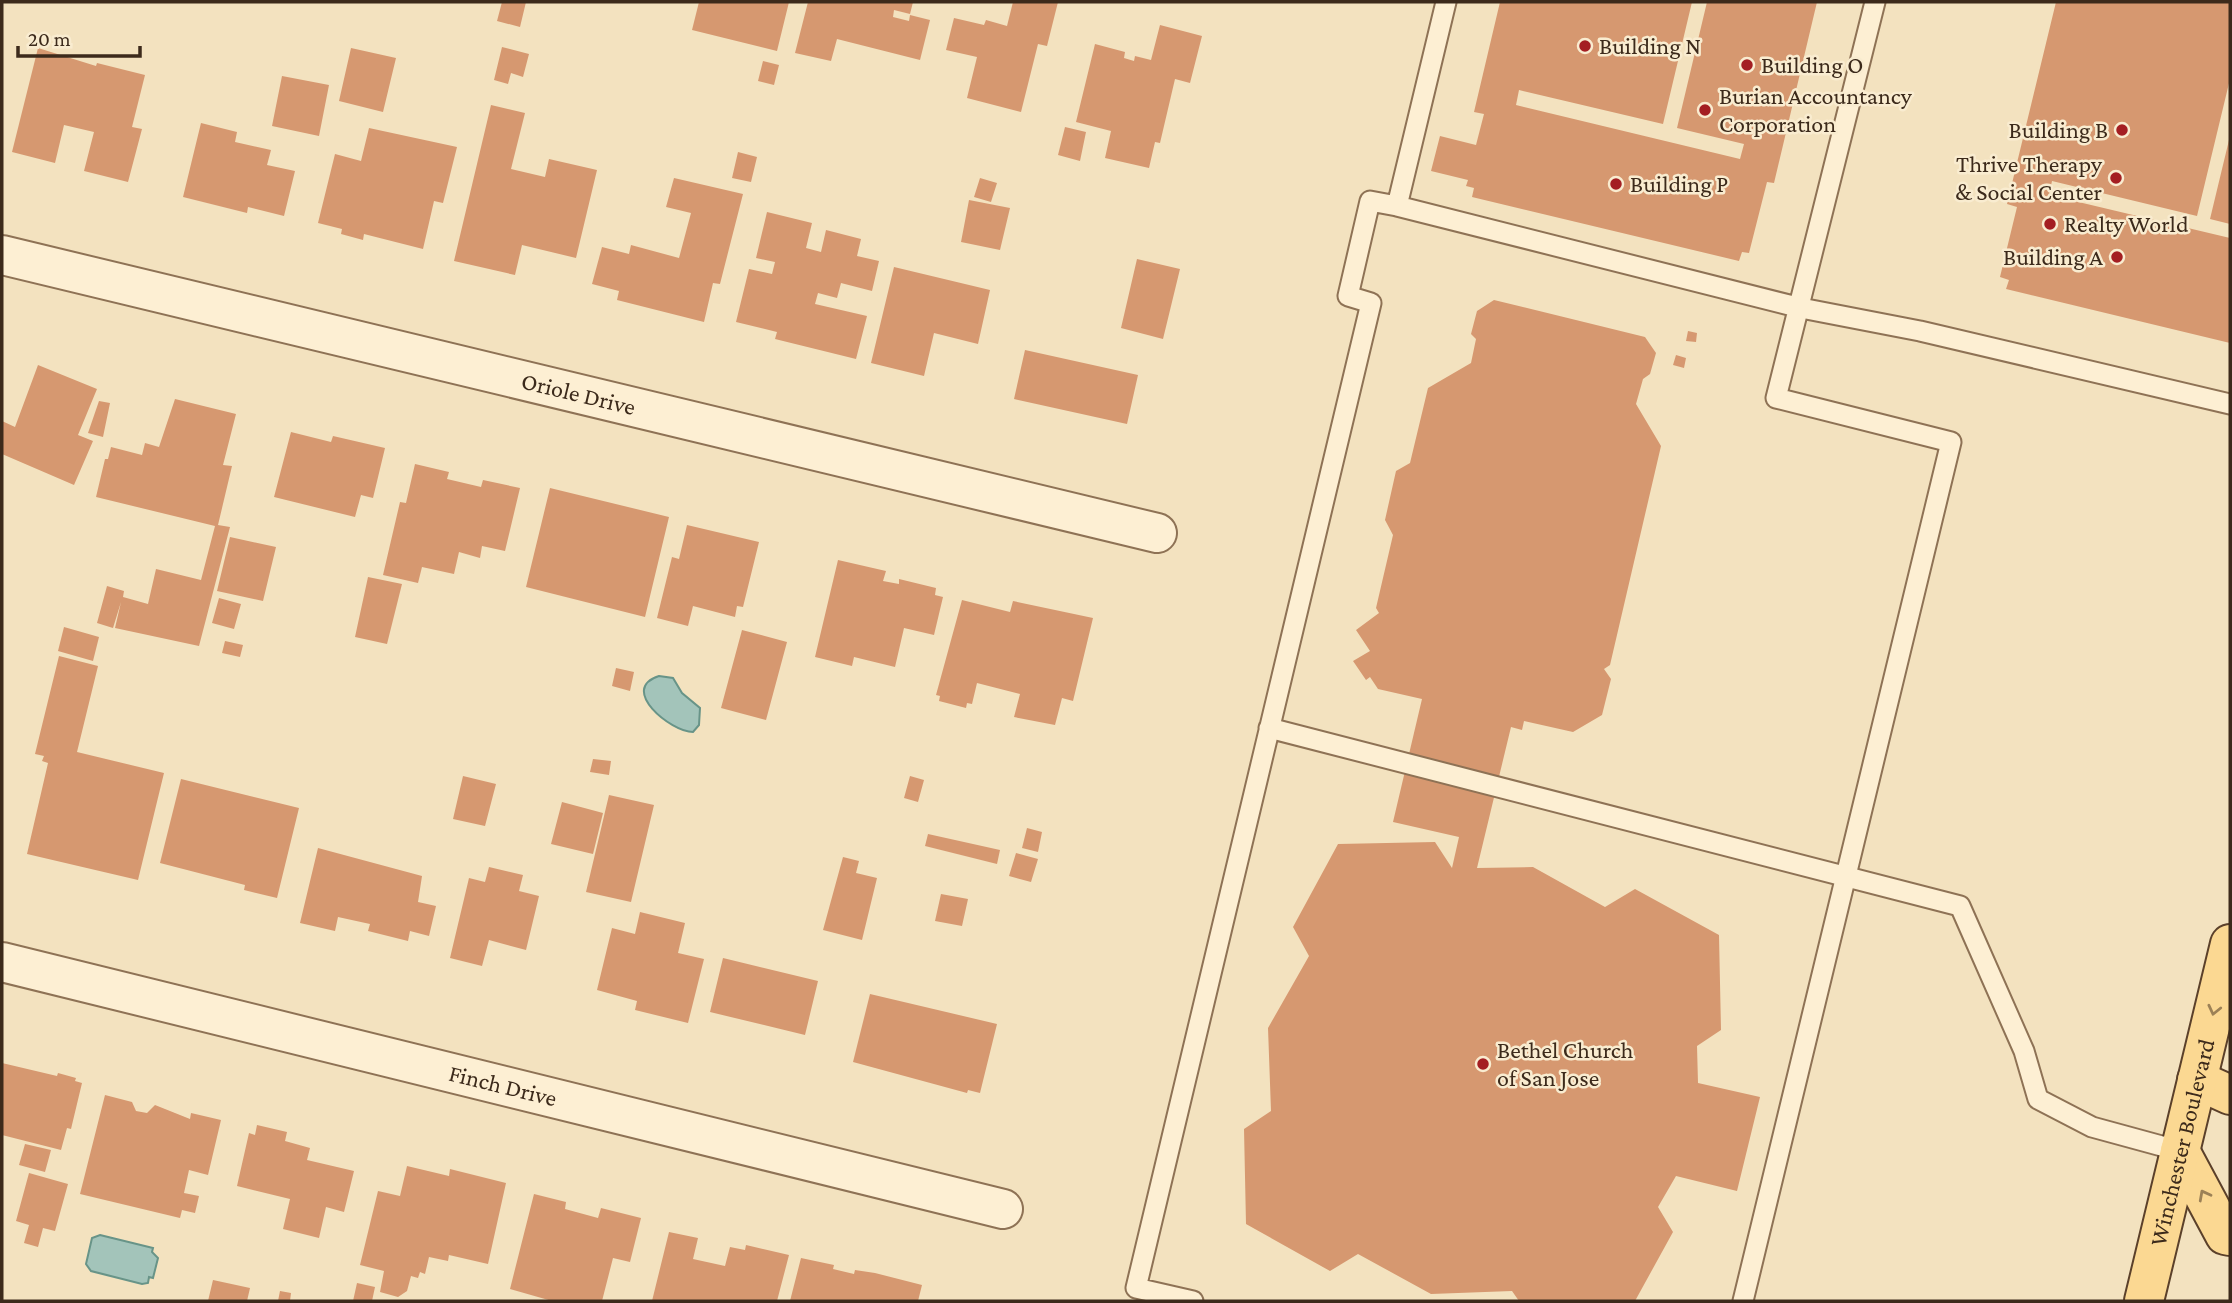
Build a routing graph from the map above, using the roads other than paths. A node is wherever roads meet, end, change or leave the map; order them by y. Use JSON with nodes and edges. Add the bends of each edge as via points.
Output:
{"nodes":[{"id":1,"x":1446,"y":2,"type":"edge"},
{"id":2,"x":1875,"y":2,"type":"edge"},
{"id":3,"x":1397,"y":206,"type":"junction"},
{"id":4,"x":2,"y":255,"type":"edge"},
{"id":5,"x":1801,"y":308,"type":"junction"},
{"id":6,"x":2230,"y":404,"type":"edge"},
{"id":7,"x":1157,"y":533,"type":"dead end"},
{"id":8,"x":1269,"y":729,"type":"junction"},
{"id":9,"x":1845,"y":878,"type":"junction"},
{"id":10,"x":2230,"y":944,"type":"edge"},
{"id":11,"x":2,"y":962,"type":"edge"},
{"id":12,"x":2214,"y":1088,"type":"edge"},
{"id":13,"x":2180,"y":1151,"type":"junction"},
{"id":14,"x":1003,"y":1209,"type":"dead end"},
{"id":15,"x":2230,"y":1236,"type":"edge"},
{"id":16,"x":1193,"y":1301,"type":"edge"},
{"id":17,"x":1743,"y":1301,"type":"edge"},
{"id":18,"x":2144,"y":1301,"type":"edge"}],
"edges":[{"from":1,"to":3,"type":"lane"},
{"from":2,"to":5,"type":"lane"},
{"from":3,"to":5,"type":"lane"},
{"from":3,"to":8,"type":"lane","via":[[1370,201],[1348,296],[1371,303]]},
{"from":4,"to":7,"type":"street","name":"Oriole Drive"},
{"from":5,"to":6,"type":"lane","via":[[1920,331]]},
{"from":5,"to":9,"type":"lane","via":[[1776,398],[1951,442]]},
{"from":8,"to":9,"type":"lane"},
{"from":8,"to":16,"type":"lane","via":[[1136,1288]]},
{"from":9,"to":13,"type":"lane","via":[[1960,906],[2024,1051],[2038,1100],[2092,1127]]},
{"from":9,"to":17,"type":"lane"},
{"from":10,"to":12,"type":"main road","name":"Winchester Boulevard","one_way":true},
{"from":11,"to":14,"type":"street","name":"Finch Drive"},
{"from":12,"to":13,"type":"main road","name":"Winchester Boulevard"},
{"from":15,"to":13,"type":"main road","one_way":true,"via":[[2225,1235]]},
{"from":13,"to":18,"type":"main road","name":"Winchester Boulevard"}]}
